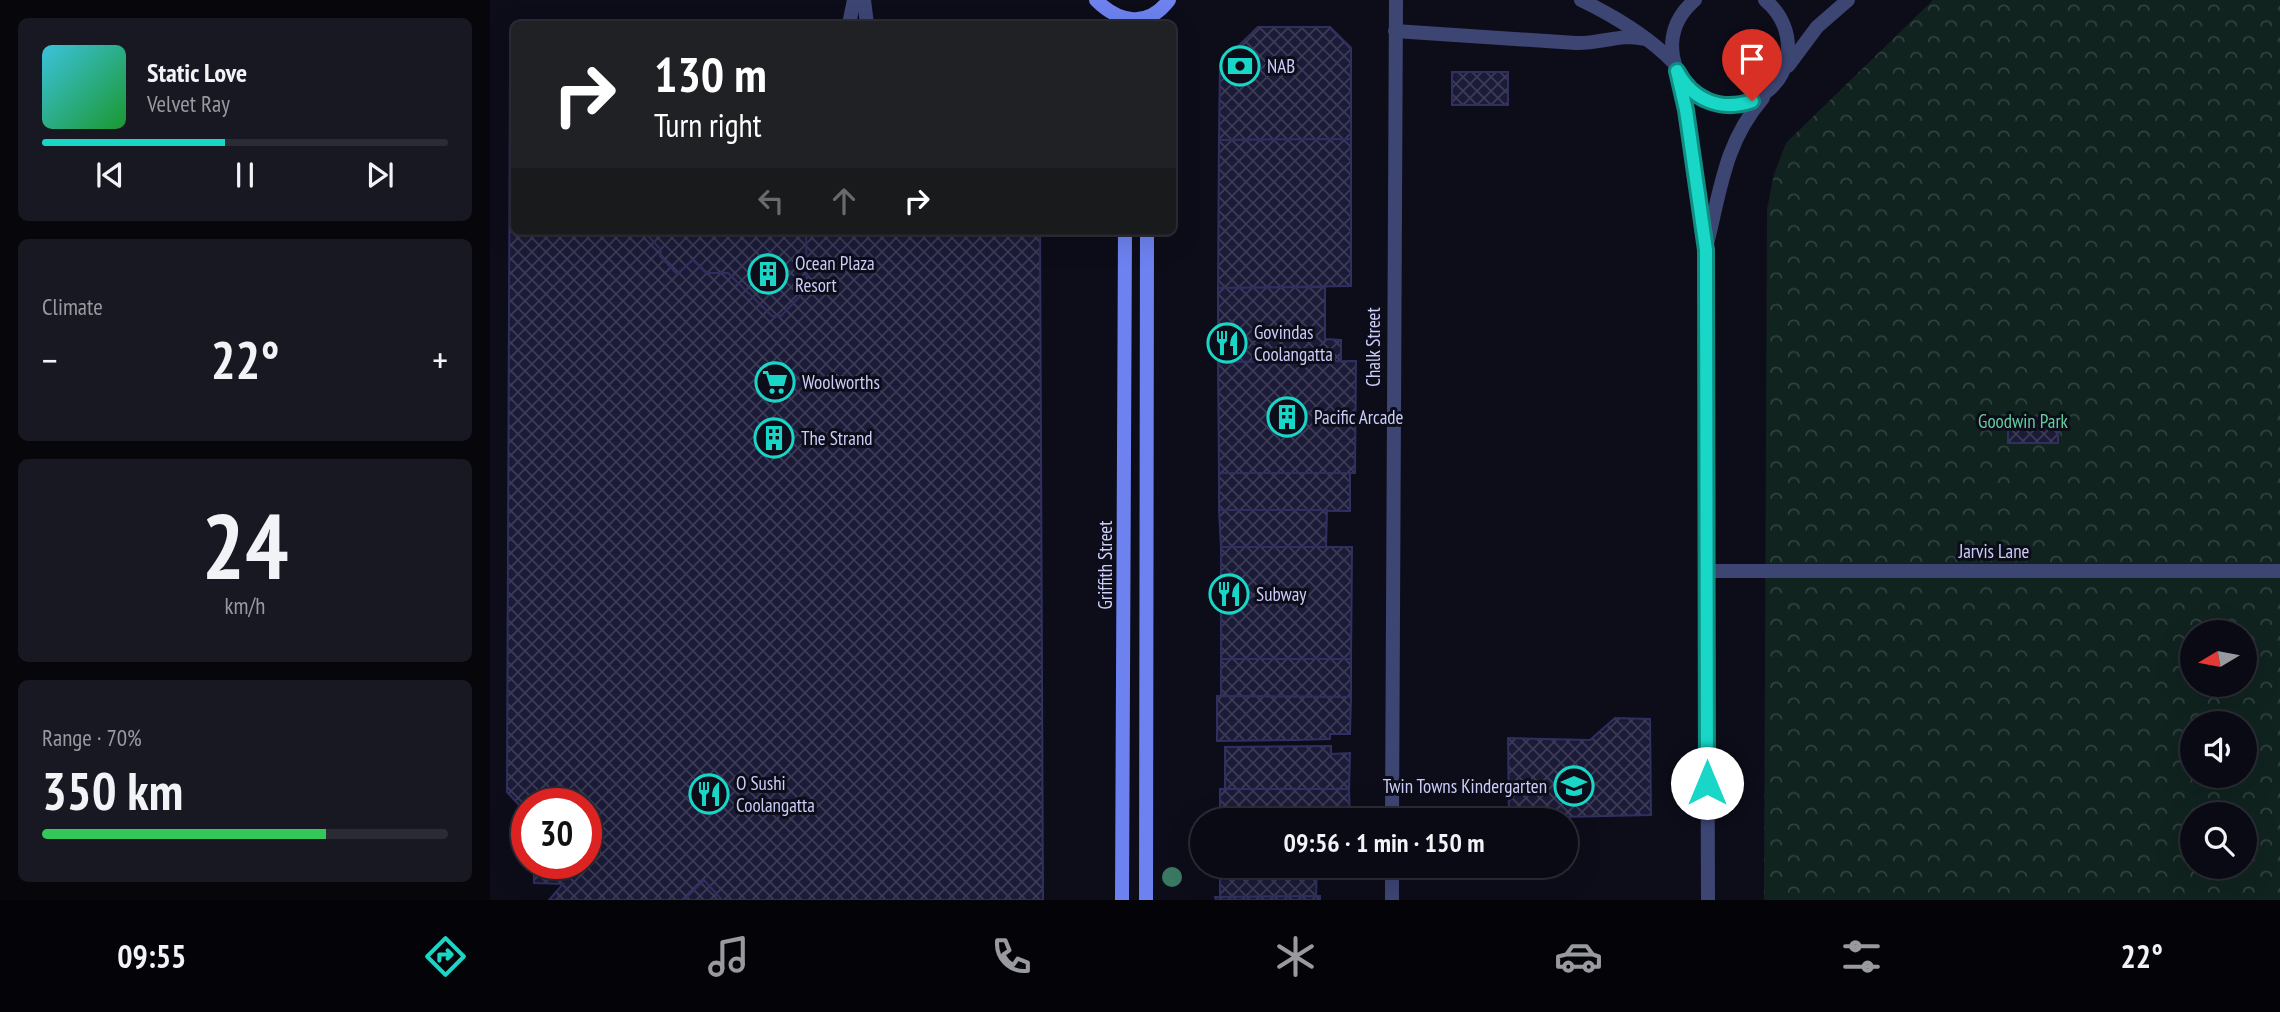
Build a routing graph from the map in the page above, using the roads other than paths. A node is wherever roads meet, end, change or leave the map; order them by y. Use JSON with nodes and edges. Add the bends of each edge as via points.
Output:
{"nodes":[{"id":1,"x":854,"y":0,"type":"edge"},
{"id":2,"x":864,"y":0,"type":"edge"},
{"id":3,"x":1396,"y":0,"type":"edge"},
{"id":4,"x":1581,"y":0,"type":"edge"},
{"id":5,"x":1695,"y":0,"type":"edge"},
{"id":6,"x":1765,"y":0,"type":"edge"},
{"id":7,"x":1849,"y":0,"type":"edge"},
{"id":8,"x":1166,"y":4,"type":"edge"},
{"id":9,"x":1104,"y":12,"type":"edge"},
{"id":10,"x":850,"y":21,"type":"edge"},
{"id":11,"x":867,"y":21,"type":"edge"},
{"id":12,"x":1161,"y":21,"type":"edge"},
{"id":13,"x":1395,"y":31,"type":"junction"},
{"id":14,"x":1646,"y":39,"type":"junction"},
{"id":15,"x":1675,"y":66,"type":"junction"},
{"id":16,"x":1774,"y":85,"type":"junction"},
{"id":17,"x":1125,"y":235,"type":"edge"},
{"id":18,"x":1147,"y":235,"type":"edge"},
{"id":19,"x":1706,"y":250,"type":"junction"},
{"id":20,"x":2280,"y":570,"type":"edge"},
{"id":21,"x":1707,"y":571,"type":"junction"},
{"id":22,"x":1392,"y":808,"type":"edge"},
{"id":23,"x":1392,"y":878,"type":"edge"},
{"id":24,"x":1122,"y":900,"type":"edge"},
{"id":25,"x":1146,"y":900,"type":"edge"},
{"id":26,"x":1392,"y":900,"type":"edge"},
{"id":27,"x":1708,"y":900,"type":"edge"}],
"edges":[{"from":1,"to":10,"type":"street"},
{"from":2,"to":11,"type":"street"},
{"from":3,"to":13,"type":"street","name":"Chalk Street"},
{"from":4,"to":14,"type":"street"},
{"from":5,"to":15,"type":"street","via":[[1682,12],[1674,31]]},
{"from":6,"to":16,"type":"street","via":[[1781,19],[1788,40],[1787,62]]},
{"from":7,"to":16,"type":"street","via":[[1812,34]]},
{"from":8,"to":9,"type":"main road","via":[[1150,16],[1135,19]]},
{"from":8,"to":12,"type":"main road"},
{"from":13,"to":14,"type":"street","via":[[1576,43]]},
{"from":13,"to":22,"type":"street","name":"Chalk Street"},
{"from":14,"to":15,"type":"street"},
{"from":15,"to":16,"type":"street","via":[[1689,90],[1720,105],[1742,105]]},
{"from":15,"to":19,"type":"street","via":[[1686,110]]},
{"from":16,"to":19,"type":"street","via":[[1736,137]]},
{"from":17,"to":24,"type":"main road","name":"Griffith Street"},
{"from":18,"to":25,"type":"main road"},
{"from":19,"to":21,"type":"street"},
{"from":20,"to":21,"type":"street","name":"Jarvis Lane"},
{"from":21,"to":27,"type":"street"},
{"from":23,"to":26,"type":"street"}]}
